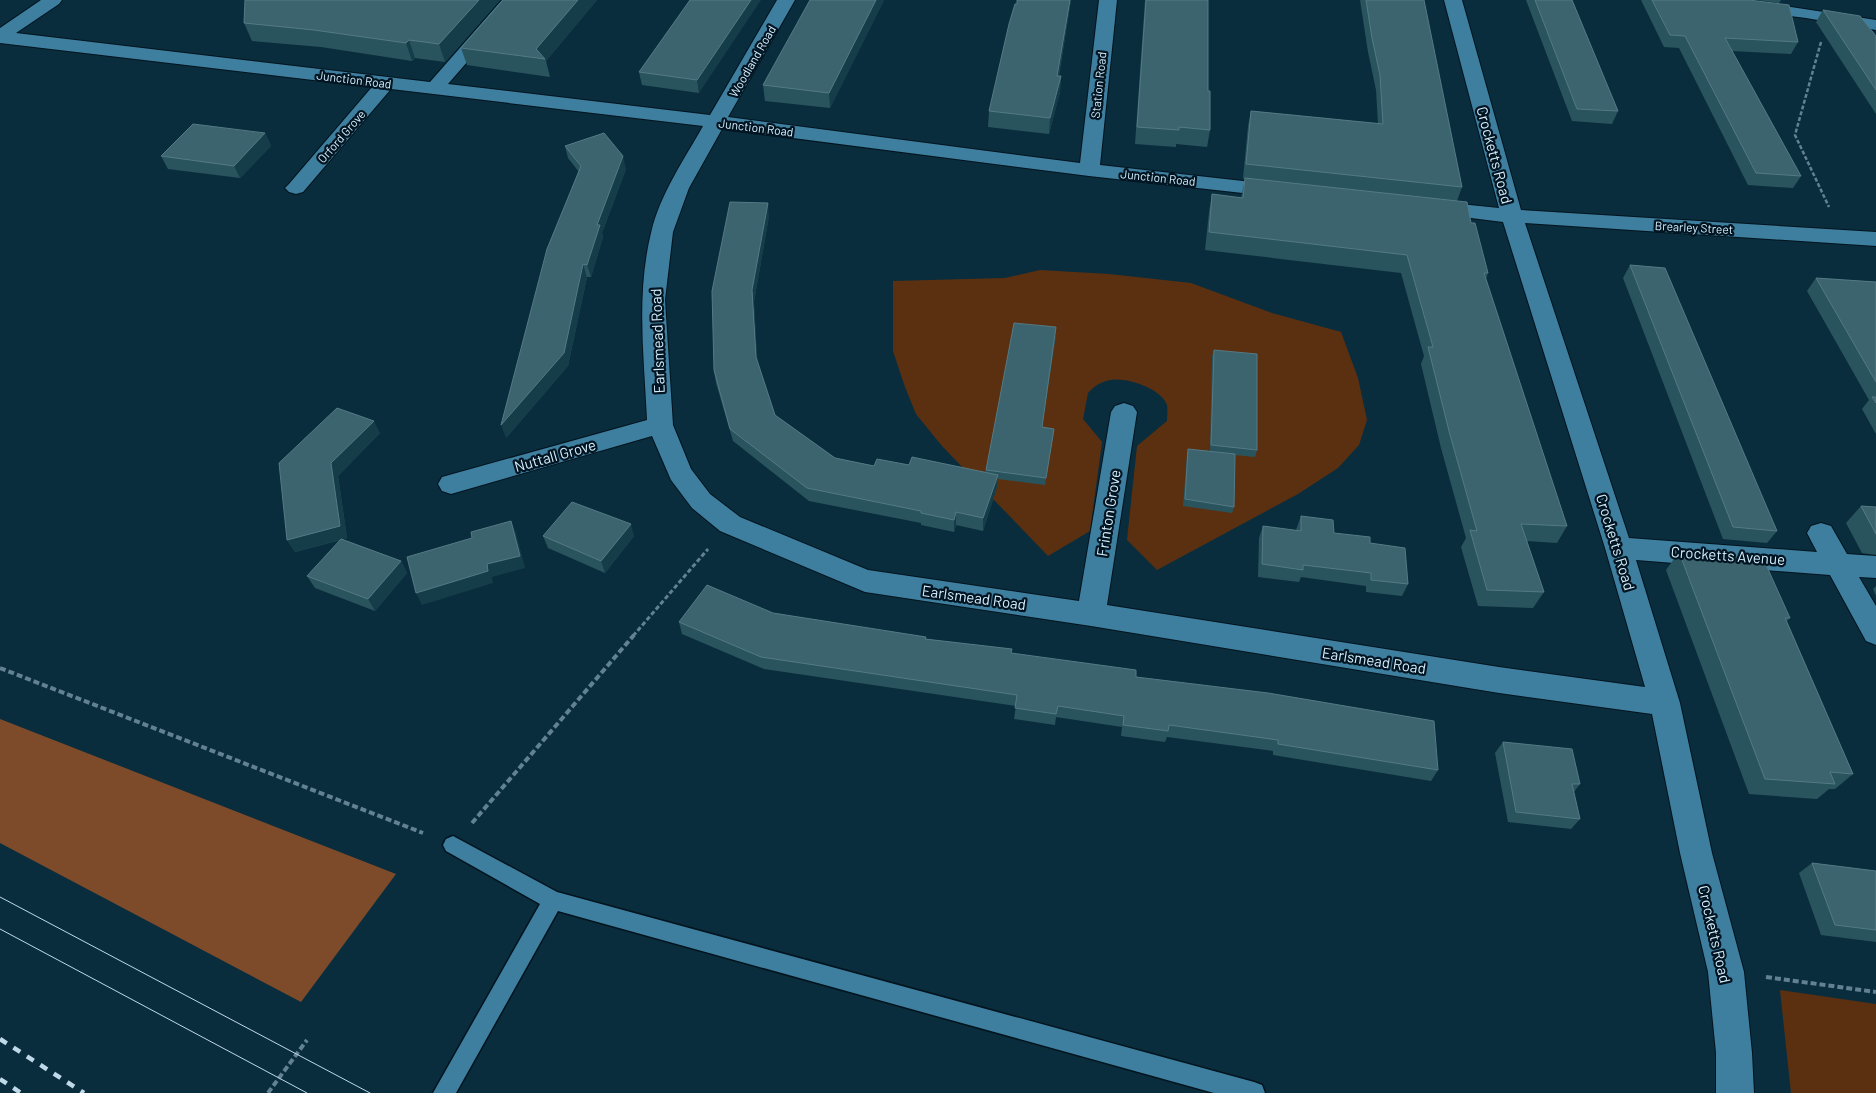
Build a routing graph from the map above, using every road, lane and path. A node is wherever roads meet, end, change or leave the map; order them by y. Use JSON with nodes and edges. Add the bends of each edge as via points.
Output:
{"nodes":[{"id":1,"x":53,"y":0,"type":"edge"},
{"id":2,"x":512,"y":0,"type":"edge"},
{"id":3,"x":786,"y":0,"type":"edge"},
{"id":4,"x":1108,"y":0,"type":"edge"},
{"id":5,"x":1453,"y":0,"type":"edge"},
{"id":6,"x":1703,"y":0,"type":"edge"},
{"id":7,"x":1806,"y":13,"type":"junction"},
{"id":8,"x":1876,"y":25,"type":"edge"},
{"id":9,"x":0,"y":37,"type":"edge"},
{"id":10,"x":386,"y":83,"type":"junction"},
{"id":11,"x":435,"y":88,"type":"junction"},
{"id":12,"x":717,"y":122,"type":"junction"},
{"id":13,"x":1089,"y":170,"type":"junction"},
{"id":14,"x":296,"y":188,"type":"dead end"},
{"id":15,"x":1303,"y":193,"type":"edge"},
{"id":16,"x":1410,"y":205,"type":"edge"},
{"id":17,"x":1512,"y":216,"type":"junction"},
{"id":18,"x":1844,"y":236,"type":"junction"},
{"id":19,"x":1876,"y":239,"type":"edge"},
{"id":20,"x":1124,"y":412,"type":"dead end"},
{"id":21,"x":660,"y":426,"type":"junction"},
{"id":22,"x":450,"y":484,"type":"dead end"},
{"id":23,"x":730,"y":524,"type":"junction"},
{"id":24,"x":1822,"y":533,"type":"dead end"},
{"id":25,"x":1619,"y":548,"type":"junction"},
{"id":26,"x":1838,"y":563,"type":"junction"},
{"id":27,"x":1876,"y":567,"type":"edge"},
{"id":28,"x":1091,"y":614,"type":"junction"},
{"id":29,"x":1876,"y":633,"type":"edge"},
{"id":30,"x":0,"y":668,"type":"edge"},
{"id":31,"x":1665,"y":703,"type":"junction"},
{"id":32,"x":453,"y":845,"type":"junction"},
{"id":33,"x":553,"y":900,"type":"junction"},
{"id":34,"x":1726,"y":972,"type":"junction"},
{"id":35,"x":1876,"y":992,"type":"edge"},
{"id":36,"x":307,"y":1040,"type":"dead end"},
{"id":37,"x":268,"y":1093,"type":"edge"},
{"id":38,"x":444,"y":1093,"type":"edge"},
{"id":39,"x":1254,"y":1093,"type":"edge"},
{"id":40,"x":1735,"y":1093,"type":"edge"}],
"edges":[{"from":1,"to":9,"type":"street"},
{"from":2,"to":11,"type":"street"},
{"from":3,"to":12,"type":"street","name":"Woodland Road"},
{"from":4,"to":13,"type":"street","name":"Station Road"},
{"from":5,"to":17,"type":"street","name":"Crocketts Road"},
{"from":6,"to":7,"type":"street"},
{"from":7,"to":8,"type":"street"},
{"from":7,"to":18,"type":"path","via":[[1822,39],[1794,135]]},
{"from":9,"to":10,"type":"street","name":"Junction Road"},
{"from":10,"to":11,"type":"street","name":"Junction Road"},
{"from":10,"to":14,"type":"street","name":"Orford Grove"},
{"from":11,"to":12,"type":"street","name":"Junction Road"},
{"from":12,"to":13,"type":"street","name":"Junction Road"},
{"from":12,"to":21,"type":"street","name":"Earlsmead Road","via":[[678,188],[662,232],[653,300]]},
{"from":13,"to":15,"type":"street","name":"Junction Road"},
{"from":16,"to":17,"type":"street"},
{"from":17,"to":18,"type":"street","name":"Brearley Street"},
{"from":17,"to":25,"type":"street","name":"Crocketts Road"},
{"from":18,"to":19,"type":"street","name":"Brearley Street"},
{"from":20,"to":28,"type":"street","name":"Frinton Grove"},
{"from":21,"to":22,"type":"street","name":"Nuttall Grove"},
{"from":21,"to":23,"type":"street","name":"Earlsmead Road","via":[[680,473],[701,501]]},
{"from":23,"to":28,"type":"street","name":"Earlsmead Road","via":[[865,581]]},
{"from":23,"to":32,"type":"path"},
{"from":24,"to":26,"type":"street"},
{"from":25,"to":26,"type":"street","name":"Crocketts Avenue"},
{"from":25,"to":31,"type":"street","name":"Crocketts Road"},
{"from":26,"to":27,"type":"street","name":"Crocketts Avenue"},
{"from":26,"to":29,"type":"street"},
{"from":28,"to":31,"type":"street","name":"Earlsmead Road","via":[[1499,680]]},
{"from":30,"to":32,"type":"path"},
{"from":31,"to":34,"type":"street","name":"Crocketts Road","via":[[1696,852]]},
{"from":32,"to":33,"type":"lane"},
{"from":33,"to":38,"type":"lane"},
{"from":33,"to":39,"type":"lane"},
{"from":34,"to":35,"type":"path"},
{"from":34,"to":40,"type":"street","name":"Crocketts Road"},
{"from":36,"to":37,"type":"path"}]}
